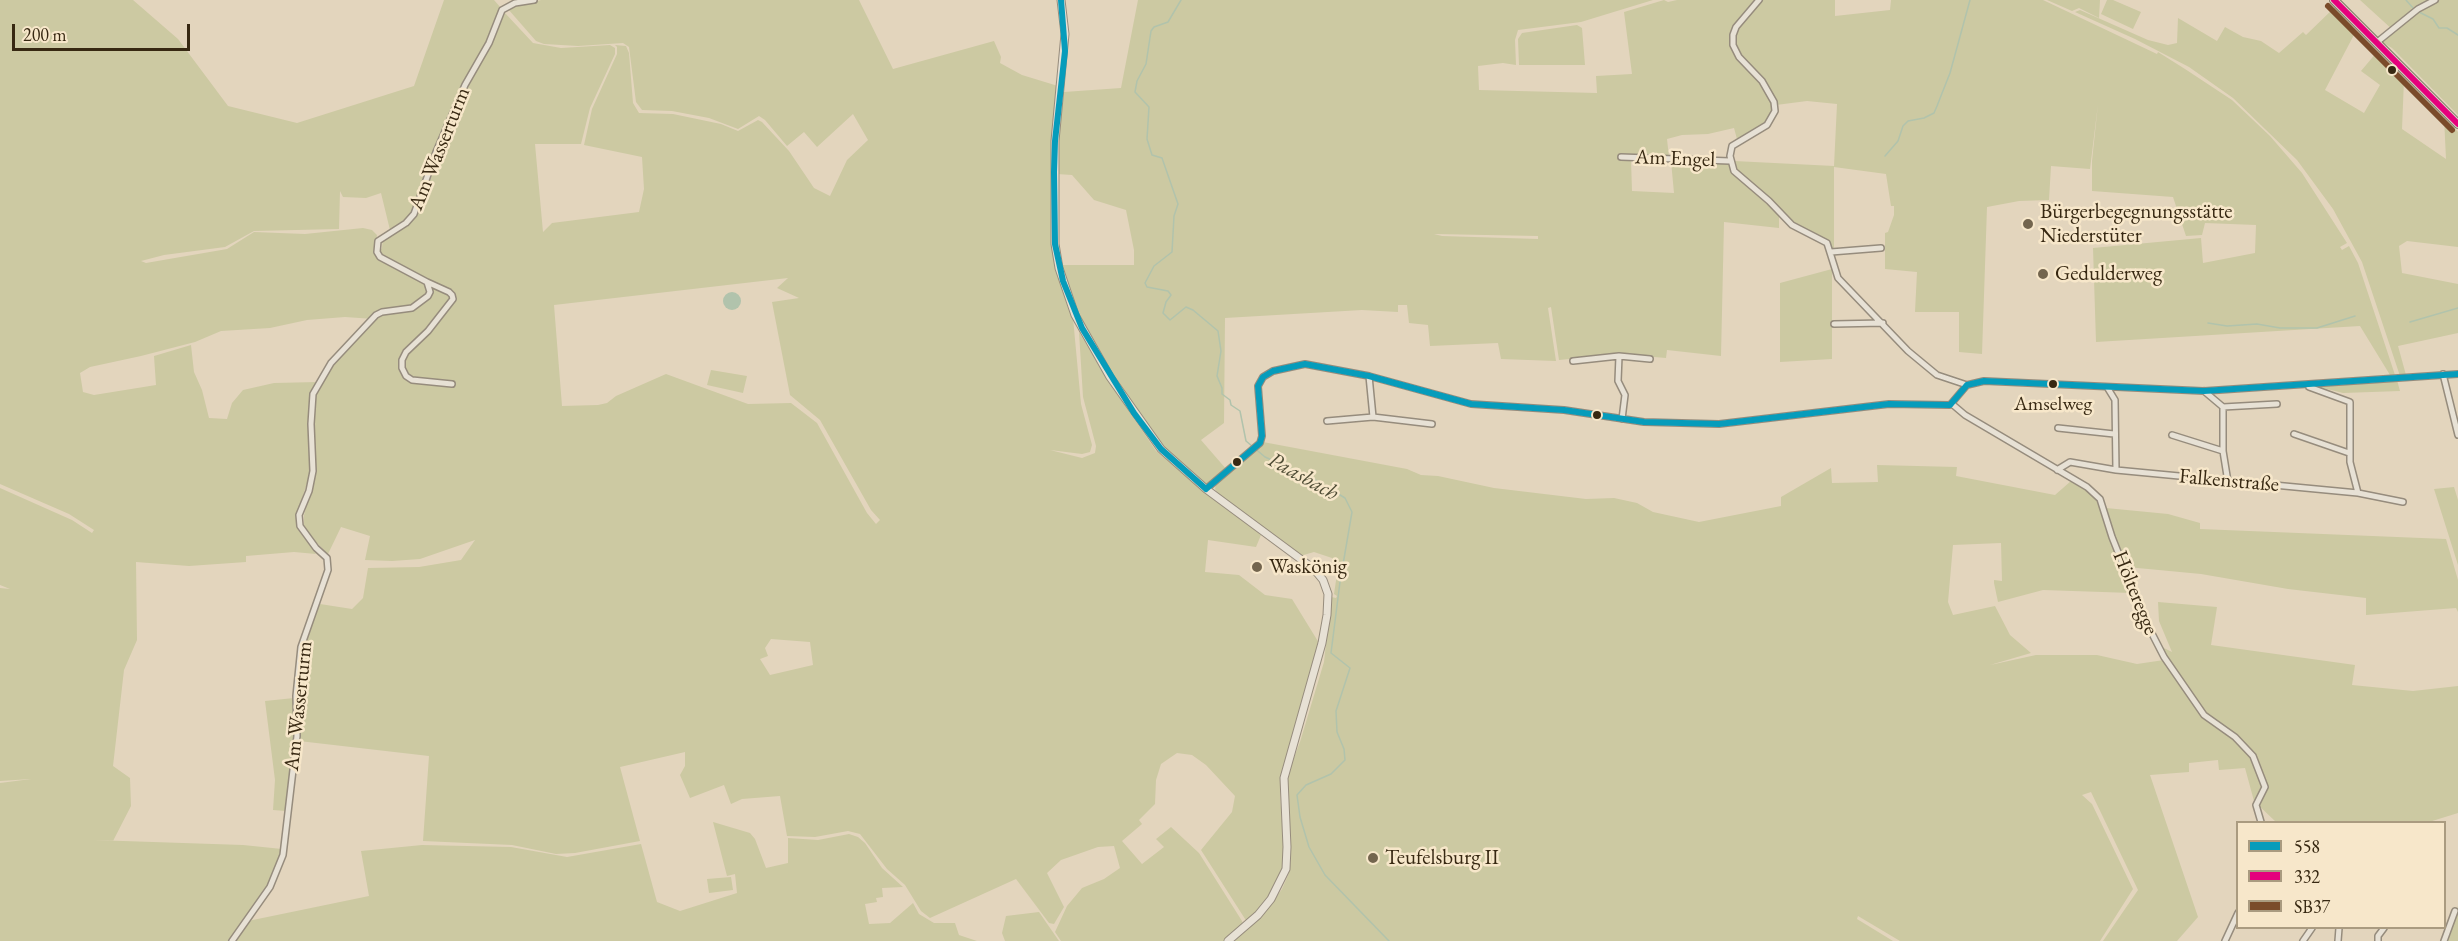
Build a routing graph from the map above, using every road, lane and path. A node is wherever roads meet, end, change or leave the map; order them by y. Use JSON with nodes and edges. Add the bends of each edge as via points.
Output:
{"nodes":[{"id":1,"x":534,"y":0,"type":"edge"},
{"id":2,"x":1061,"y":0,"type":"edge"},
{"id":3,"x":1759,"y":0,"type":"edge"},
{"id":4,"x":2334,"y":0,"type":"edge"},
{"id":5,"x":2435,"y":0,"type":"edge"},
{"id":6,"x":2376,"y":43,"type":"junction"},
{"id":7,"x":2458,"y":124,"type":"edge"},
{"id":8,"x":1621,"y":157,"type":"dead end"},
{"id":9,"x":1730,"y":161,"type":"junction"},
{"id":10,"x":1881,"y":248,"type":"dead end"},
{"id":11,"x":1831,"y":252,"type":"junction"},
{"id":12,"x":427,"y":282,"type":"junction"},
{"id":13,"x":1883,"y":323,"type":"junction"},
{"id":14,"x":1834,"y":324,"type":"dead end"},
{"id":15,"x":1619,"y":356,"type":"junction"},
{"id":16,"x":1650,"y":359,"type":"dead end"},
{"id":17,"x":1573,"y":361,"type":"dead end"},
{"id":18,"x":2443,"y":374,"type":"junction"},
{"id":19,"x":2458,"y":374,"type":"edge"},
{"id":20,"x":1369,"y":376,"type":"junction"},
{"id":21,"x":452,"y":384,"type":"dead end"},
{"id":22,"x":1967,"y":385,"type":"junction"},
{"id":23,"x":2305,"y":386,"type":"junction"},
{"id":24,"x":2108,"y":387,"type":"junction"},
{"id":25,"x":2204,"y":391,"type":"junction"},
{"id":26,"x":1952,"y":404,"type":"junction"},
{"id":27,"x":2277,"y":404,"type":"dead end"},
{"id":28,"x":2223,"y":407,"type":"junction"},
{"id":29,"x":1373,"y":417,"type":"junction"},
{"id":30,"x":1622,"y":419,"type":"junction"},
{"id":31,"x":1327,"y":421,"type":"dead end"},
{"id":32,"x":1432,"y":424,"type":"dead end"},
{"id":33,"x":2058,"y":428,"type":"dead end"},
{"id":34,"x":2114,"y":434,"type":"junction"},
{"id":35,"x":2294,"y":434,"type":"dead end"},
{"id":36,"x":2172,"y":435,"type":"dead end"},
{"id":37,"x":2458,"y":435,"type":"edge"},
{"id":38,"x":2223,"y":451,"type":"junction"},
{"id":39,"x":2349,"y":453,"type":"junction"},
{"id":40,"x":2116,"y":470,"type":"junction"},
{"id":41,"x":2057,"y":471,"type":"junction"},
{"id":42,"x":2228,"y":482,"type":"junction"},
{"id":43,"x":1206,"y":489,"type":"junction"},
{"id":44,"x":2358,"y":493,"type":"junction"},
{"id":45,"x":2403,"y":502,"type":"dead end"},
{"id":46,"x":2261,"y":821,"type":"edge"},
{"id":47,"x":2455,"y":911,"type":"dead end"},
{"id":48,"x":2236,"y":917,"type":"edge"},
{"id":49,"x":232,"y":941,"type":"edge"},
{"id":50,"x":1228,"y":941,"type":"edge"},
{"id":51,"x":2225,"y":941,"type":"edge"},
{"id":52,"x":2444,"y":941,"type":"edge"}],
"edges":[{"from":1,"to":12,"type":"street","name":"Am Wasserturm","via":[[502,10],[436,152],[414,214],[378,241],[380,258]]},
{"from":2,"to":43,"type":"street","via":[[1065,51],[1054,182],[1055,244],[1063,281],[1086,337],[1134,413],[1161,449]]},
{"from":3,"to":9,"type":"street","via":[[1736,27],[1733,45],[1762,81],[1775,111],[1767,125],[1734,144]]},
{"from":4,"to":6,"type":"main road"},
{"from":5,"to":6,"type":"street"},
{"from":6,"to":7,"type":"main road"},
{"from":8,"to":9,"type":"street","name":"Am Engel"},
{"from":9,"to":11,"type":"street","via":[[1739,176],[1789,223],[1824,241]]},
{"from":10,"to":11,"type":"street"},
{"from":11,"to":13,"type":"street","via":[[1838,278]]},
{"from":12,"to":21,"type":"street","name":"Am Wasserturm","via":[[449,292],[453,299],[406,352],[402,368],[412,380]]},
{"from":12,"to":49,"type":"street","name":"Am Wasserturm","via":[[430,292],[423,302],[407,309],[382,312],[370,320],[331,363],[313,394],[313,471],[299,515],[300,526],[327,558],[328,570],[301,647],[297,736],[283,855],[270,887]]},
{"from":13,"to":14,"type":"street"},
{"from":13,"to":22,"type":"street","via":[[1937,375]]},
{"from":15,"to":16,"type":"street"},
{"from":15,"to":17,"type":"street"},
{"from":15,"to":30,"type":"street","via":[[1618,381],[1625,395]]},
{"from":18,"to":19,"type":"street"},
{"from":18,"to":23,"type":"street"},
{"from":18,"to":37,"type":"street"},
{"from":20,"to":29,"type":"street"},
{"from":20,"to":30,"type":"street","via":[[1460,402]]},
{"from":20,"to":43,"type":"street","via":[[1305,364],[1266,373],[1258,386],[1262,436],[1255,449]]},
{"from":22,"to":24,"type":"street","via":[[1984,381]]},
{"from":22,"to":26,"type":"street"},
{"from":23,"to":25,"type":"street"},
{"from":23,"to":39,"type":"street","via":[[2350,402]]},
{"from":24,"to":25,"type":"street"},
{"from":24,"to":34,"type":"street","via":[[2115,400]]},
{"from":25,"to":28,"type":"street"},
{"from":26,"to":30,"type":"street","via":[[1889,404],[1719,424]]},
{"from":26,"to":41,"type":"street","name":"Hölteregge"},
{"from":27,"to":28,"type":"street"},
{"from":28,"to":38,"type":"street"},
{"from":29,"to":31,"type":"street"},
{"from":29,"to":32,"type":"street"},
{"from":33,"to":34,"type":"street"},
{"from":34,"to":40,"type":"street"},
{"from":35,"to":39,"type":"street"},
{"from":36,"to":38,"type":"street"},
{"from":38,"to":42,"type":"street"},
{"from":39,"to":44,"type":"street"},
{"from":40,"to":41,"type":"street","name":"Falkenstraße","via":[[2070,462]]},
{"from":40,"to":42,"type":"street","name":"Falkenstraße"},
{"from":41,"to":46,"type":"street","name":"Hölteregge","via":[[2100,499],[2145,620],[2164,657],[2204,715],[2235,737],[2253,756],[2265,787],[2256,805]]},
{"from":42,"to":44,"type":"street","name":"Falkenstraße"},
{"from":43,"to":50,"type":"street","via":[[1314,569],[1325,584],[1329,604],[1317,665],[1284,778],[1286,869],[1271,899]]},
{"from":44,"to":45,"type":"street","name":"Falkenstraße"},
{"from":47,"to":52,"type":"street"},
{"from":48,"to":51,"type":"street"}]}
